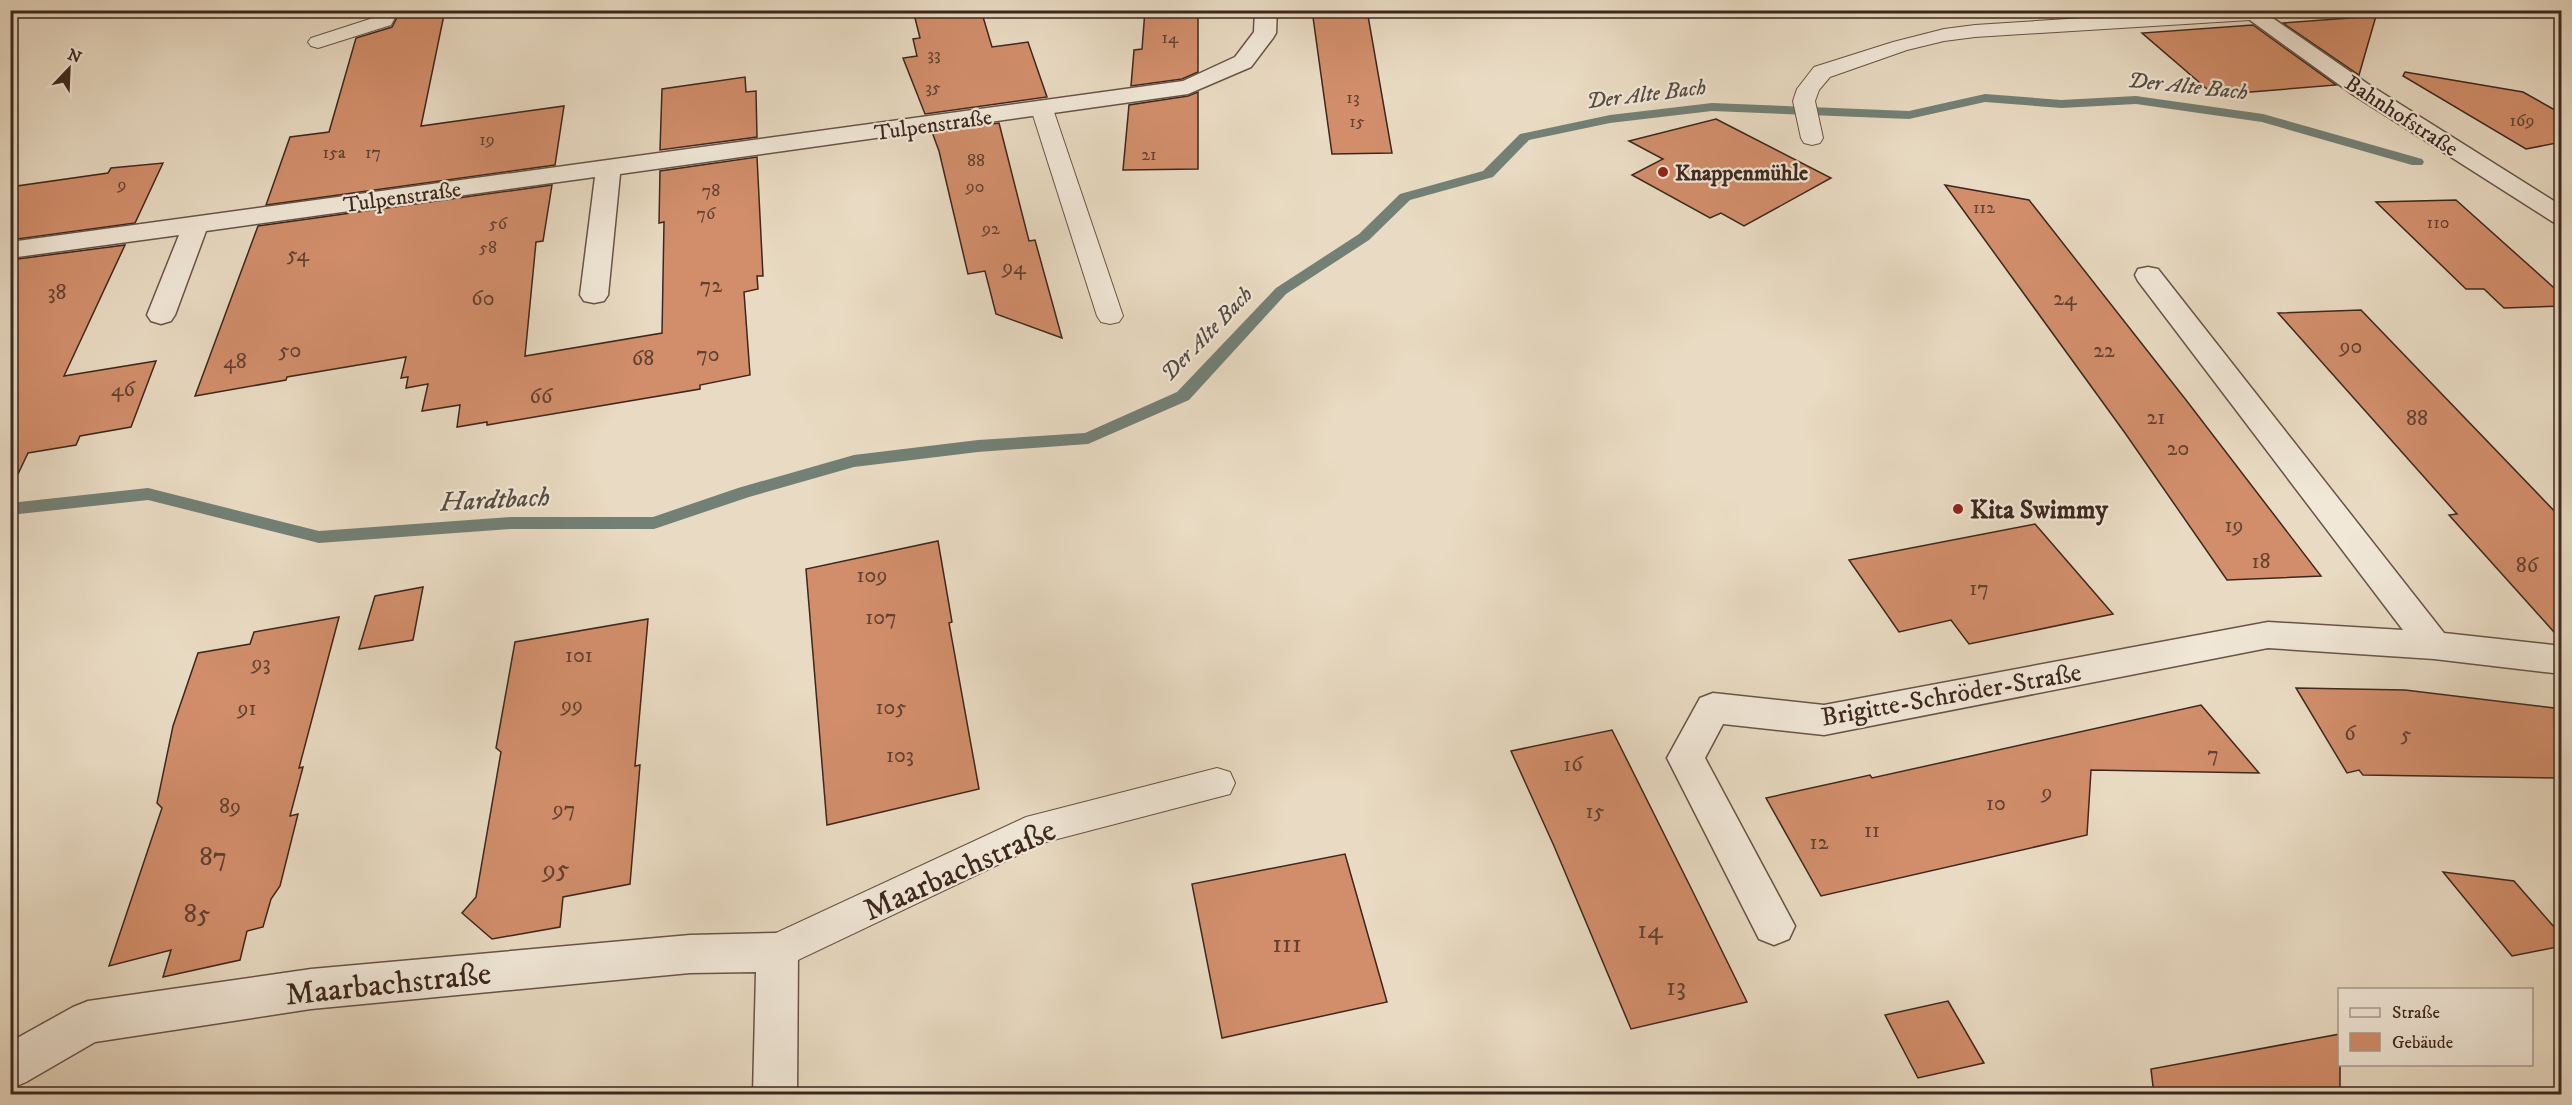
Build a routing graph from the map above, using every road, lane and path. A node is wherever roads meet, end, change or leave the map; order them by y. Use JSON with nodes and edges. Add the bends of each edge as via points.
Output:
{"nodes":[{"id":1,"x":389,"y":10,"type":"edge"},
{"id":2,"x":1266,"y":10,"type":"edge"},
{"id":3,"x":2248,"y":12,"type":"edge"},
{"id":4,"x":318,"y":42,"type":"dead end"},
{"id":5,"x":1042,"y":110,"type":"junction"},
{"id":6,"x":1811,"y":131,"type":"dead end"},
{"id":7,"x":608,"y":169,"type":"junction"},
{"id":8,"x":2562,"y":217,"type":"edge"},
{"id":9,"x":196,"y":224,"type":"junction"},
{"id":10,"x":10,"y":250,"type":"edge"},
{"id":11,"x":2148,"y":275,"type":"dead end"},
{"id":12,"x":594,"y":295,"type":"dead end"},
{"id":13,"x":161,"y":315,"type":"dead end"},
{"id":14,"x":1110,"y":316,"type":"dead end"},
{"id":15,"x":2434,"y":645,"type":"junction"},
{"id":16,"x":2562,"y":660,"type":"edge"},
{"id":17,"x":1217,"y":783,"type":"dead end"},
{"id":18,"x":1774,"y":926,"type":"dead end"},
{"id":19,"x":777,"y":952,"type":"junction"},
{"id":20,"x":10,"y":1066,"type":"edge"},
{"id":21,"x":775,"y":1095,"type":"edge"}],
"edges":[{"from":1,"to":4,"type":"lane","via":[[384,21]]},
{"from":2,"to":5,"type":"street","name":"Tulpenstraße","via":[[1265,33],[1243,62],[1188,87]]},
{"from":3,"to":6,"type":"lane","via":[[1975,31],[1900,46],[1822,72],[1808,88],[1804,101]]},
{"from":3,"to":8,"type":"street","name":"Bahnhofstraße","via":[[2360,89]]},
{"from":5,"to":7,"type":"street","name":"Tulpenstraße"},
{"from":5,"to":14,"type":"lane"},
{"from":7,"to":9,"type":"street","name":"Tulpenstraße"},
{"from":7,"to":12,"type":"street"},
{"from":9,"to":10,"type":"street","name":"Tulpenstraße"},
{"from":9,"to":13,"type":"street"},
{"from":11,"to":15,"type":"street"},
{"from":15,"to":16,"type":"street","name":"Brigitte-Schröder-Straße"},
{"from":15,"to":18,"type":"street","name":"Brigitte-Schröder-Straße","via":[[2268,635],[1824,720],[1713,708],[1686,758]]},
{"from":17,"to":19,"type":"lane","name":"Maarbachstraße","via":[[1039,828]]},
{"from":19,"to":20,"type":"street","name":"Maarbachstraße","via":[[690,954],[323,988],[88,1022]]},
{"from":19,"to":21,"type":"street"}]}
